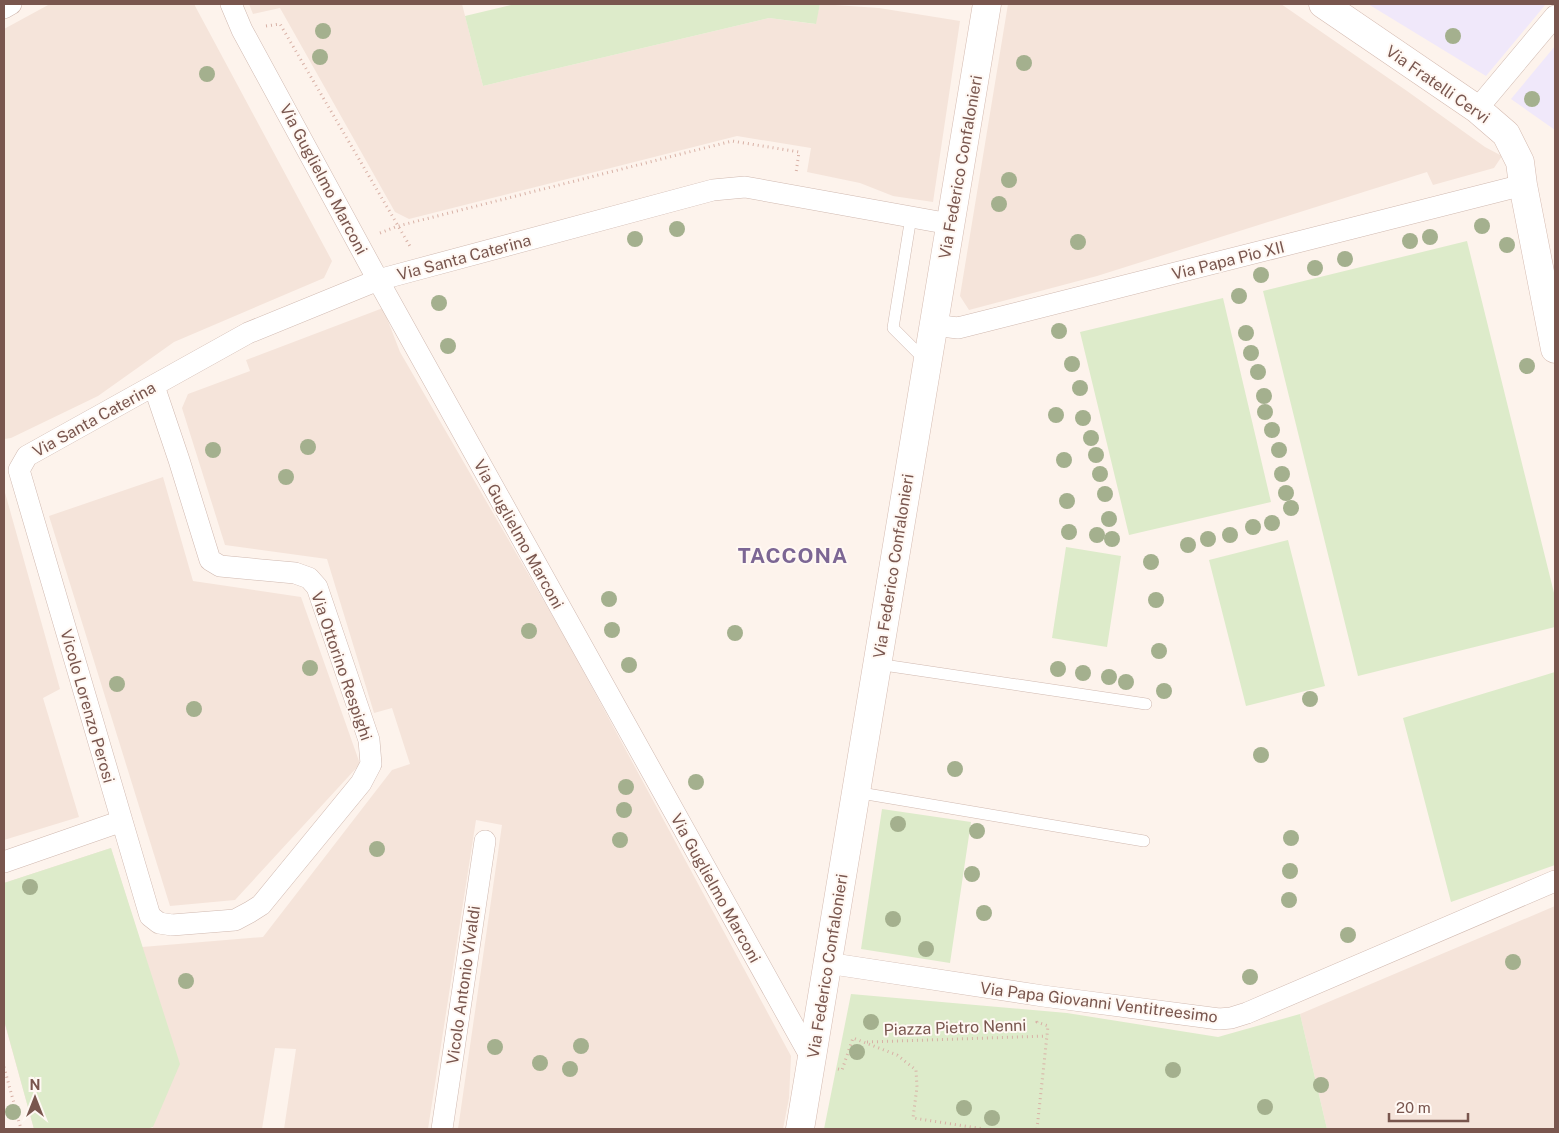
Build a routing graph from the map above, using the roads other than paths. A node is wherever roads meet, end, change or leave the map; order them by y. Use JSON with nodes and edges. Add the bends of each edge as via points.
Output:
{"nodes":[{"id":1,"x":11,"y":4,"type":"edge"},
{"id":2,"x":231,"y":4,"type":"edge"},
{"id":3,"x":987,"y":4,"type":"edge"},
{"id":4,"x":1323,"y":4,"type":"edge"},
{"id":5,"x":4,"y":8,"type":"edge"},
{"id":6,"x":1555,"y":16,"type":"edge"},
{"id":7,"x":1477,"y":109,"type":"junction"},
{"id":8,"x":1523,"y":185,"type":"junction"},
{"id":9,"x":911,"y":217,"type":"junction"},
{"id":10,"x":950,"y":224,"type":"junction"},
{"id":11,"x":378,"y":280,"type":"junction"},
{"id":12,"x":933,"y":326,"type":"junction"},
{"id":13,"x":1555,"y":349,"type":"edge"},
{"id":14,"x":927,"y":361,"type":"junction"},
{"id":15,"x":154,"y":386,"type":"junction"},
{"id":16,"x":19,"y":470,"type":"joint"},
{"id":17,"x":876,"y":664,"type":"junction"},
{"id":18,"x":1146,"y":704,"type":"dead end"},
{"id":19,"x":855,"y":792,"type":"junction"},
{"id":20,"x":122,"y":821,"type":"junction"},
{"id":21,"x":485,"y":841,"type":"dead end"},
{"id":22,"x":1144,"y":841,"type":"dead end"},
{"id":23,"x":4,"y":862,"type":"edge"},
{"id":24,"x":1555,"y":881,"type":"edge"},
{"id":25,"x":827,"y":963,"type":"junction"},
{"id":26,"x":812,"y":1064,"type":"junction"},
{"id":27,"x":442,"y":1129,"type":"edge"},
{"id":28,"x":800,"y":1129,"type":"edge"}],
"edges":[{"from":1,"to":5,"type":"street"},
{"from":2,"to":11,"type":"street","name":"Via Guglielmo Marconi","via":[[242,30]]},
{"from":3,"to":10,"type":"street","name":"Via Federico Confalonieri"},
{"from":4,"to":7,"type":"street","name":"Via Fratelli Cervi"},
{"from":6,"to":7,"type":"street"},
{"from":7,"to":8,"type":"street","name":"Via Fratelli Cervi","via":[[1506,134],[1520,162]]},
{"from":8,"to":12,"type":"street","name":"Via Papa Pio XII","via":[[958,328]]},
{"from":8,"to":13,"type":"street","name":"Via Fratelli Cervi"},
{"from":9,"to":10,"type":"street","name":"Via Santa Caterina"},
{"from":9,"to":11,"type":"street","name":"Via Santa Caterina","via":[[746,187],[713,190]]},
{"from":9,"to":14,"type":"lane","via":[[893,328]]},
{"from":10,"to":12,"type":"street","name":"Via Federico Confalonieri"},
{"from":11,"to":15,"type":"street","name":"Via Santa Caterina","via":[[248,333]]},
{"from":11,"to":26,"type":"street","name":"Via Guglielmo Marconi"},
{"from":12,"to":14,"type":"street","name":"Via Federico Confalonieri"},
{"from":14,"to":17,"type":"street","name":"Via Federico Confalonieri"},
{"from":15,"to":16,"type":"street","name":"Via Santa Caterina","via":[[27,456]]},
{"from":15,"to":20,"type":"street","name":"Via Ottorino Respighi","via":[[210,560],[220,566],[295,573],[309,578],[317,587],[369,740],[371,764],[361,783],[261,905],[235,920],[172,925],[159,923],[150,916]]},
{"from":16,"to":20,"type":"street","name":"Vicolo Lorenzo Perosi"},
{"from":17,"to":18,"type":"lane"},
{"from":17,"to":19,"type":"street","name":"Via Federico Confalonieri"},
{"from":19,"to":22,"type":"lane"},
{"from":19,"to":25,"type":"street","name":"Via Federico Confalonieri"},
{"from":20,"to":23,"type":"street"},
{"from":21,"to":27,"type":"street","name":"Vicolo Antonio Vivaldi"},
{"from":24,"to":25,"type":"street","name":"Via Papa Giovanni Ventitreesimo","via":[[1231,1018],[1043,996]]},
{"from":25,"to":26,"type":"street","name":"Via Federico Confalonieri"},
{"from":26,"to":28,"type":"street","name":"Via Federico Confalonieri"}]}
